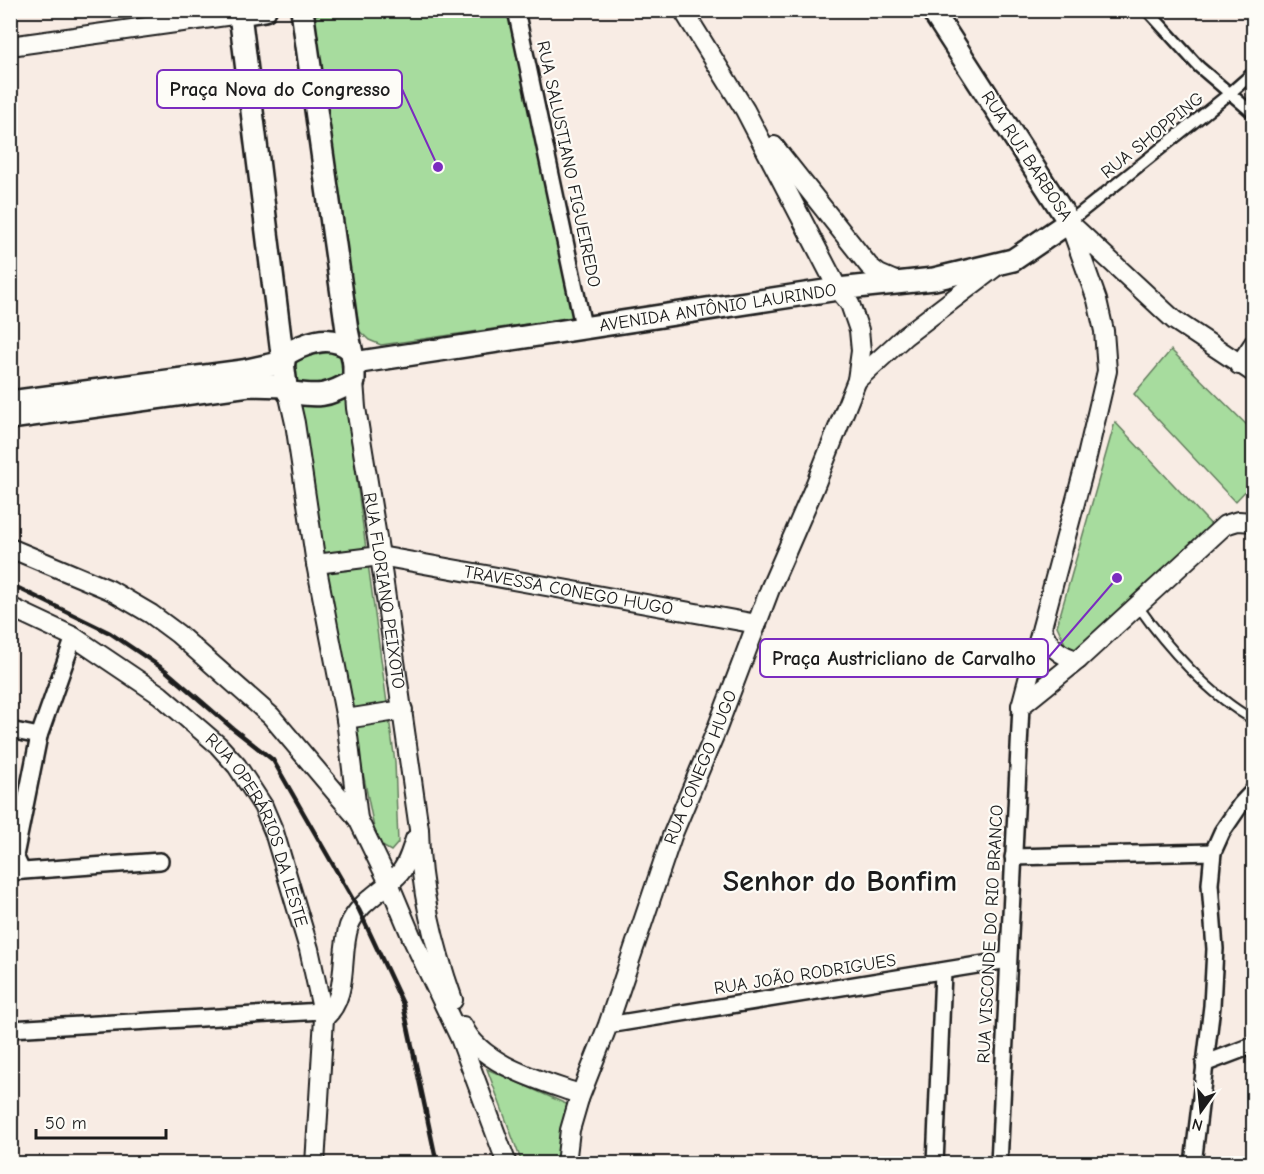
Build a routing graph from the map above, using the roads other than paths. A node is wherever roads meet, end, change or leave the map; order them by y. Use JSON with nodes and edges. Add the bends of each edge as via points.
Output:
{"nodes":[{"id":1,"x":265,"y":10,"type":"edge"},
{"id":2,"x":302,"y":10,"type":"edge"},
{"id":3,"x":516,"y":10,"type":"edge"},
{"id":4,"x":683,"y":10,"type":"edge"},
{"id":5,"x":932,"y":10,"type":"edge"},
{"id":6,"x":1147,"y":10,"type":"edge"},
{"id":7,"x":240,"y":12,"type":"edge"},
{"id":8,"x":10,"y":46,"type":"edge"},
{"id":9,"x":1254,"y":72,"type":"edge"},
{"id":10,"x":1229,"y":94,"type":"junction"},
{"id":11,"x":745,"y":110,"type":"junction"},
{"id":12,"x":1254,"y":114,"type":"edge"},
{"id":13,"x":1069,"y":222,"type":"junction"},
{"id":14,"x":1002,"y":262,"type":"junction"},
{"id":15,"x":900,"y":284,"type":"junction"},
{"id":16,"x":838,"y":289,"type":"junction"},
{"id":17,"x":583,"y":326,"type":"junction"},
{"id":18,"x":1254,"y":344,"type":"edge"},
{"id":19,"x":284,"y":359,"type":"junction"},
{"id":20,"x":353,"y":364,"type":"junction"},
{"id":21,"x":1246,"y":369,"type":"edge"},
{"id":22,"x":857,"y":380,"type":"junction"},
{"id":23,"x":287,"y":389,"type":"junction"},
{"id":24,"x":10,"y":402,"type":"edge"},
{"id":25,"x":10,"y":418,"type":"edge"},
{"id":26,"x":1254,"y":522,"type":"edge"},
{"id":27,"x":10,"y":548,"type":"edge"},
{"id":28,"x":380,"y":556,"type":"junction"},
{"id":29,"x":316,"y":564,"type":"junction"},
{"id":30,"x":1138,"y":605,"type":"junction"},
{"id":31,"x":10,"y":607,"type":"edge"},
{"id":32,"x":757,"y":624,"type":"junction"},
{"id":33,"x":1042,"y":628,"type":"junction"},
{"id":34,"x":74,"y":637,"type":"junction"},
{"id":35,"x":1078,"y":660,"type":"junction"},
{"id":36,"x":1021,"y":706,"type":"junction"},
{"id":37,"x":403,"y":710,"type":"junction"},
{"id":38,"x":346,"y":719,"type":"junction"},
{"id":39,"x":1254,"y":720,"type":"edge"},
{"id":40,"x":10,"y":730,"type":"edge"},
{"id":41,"x":39,"y":736,"type":"junction"},
{"id":42,"x":1254,"y":790,"type":"edge"},
{"id":43,"x":358,"y":819,"type":"junction"},
{"id":44,"x":419,"y":828,"type":"junction"},
{"id":45,"x":1213,"y":852,"type":"junction"},
{"id":46,"x":1013,"y":857,"type":"junction"},
{"id":47,"x":160,"y":861,"type":"dead end"},
{"id":48,"x":16,"y":871,"type":"edge"},
{"id":49,"x":389,"y":883,"type":"junction"},
{"id":50,"x":1008,"y":960,"type":"junction"},
{"id":51,"x":943,"y":972,"type":"junction"},
{"id":52,"x":323,"y":1014,"type":"junction"},
{"id":53,"x":608,"y":1025,"type":"junction"},
{"id":54,"x":10,"y":1029,"type":"edge"},
{"id":55,"x":1254,"y":1045,"type":"edge"},
{"id":56,"x":1204,"y":1065,"type":"junction"},
{"id":57,"x":579,"y":1099,"type":"junction"},
{"id":58,"x":315,"y":1164,"type":"edge"},
{"id":59,"x":507,"y":1164,"type":"edge"},
{"id":60,"x":566,"y":1164,"type":"edge"},
{"id":61,"x":935,"y":1164,"type":"edge"},
{"id":62,"x":999,"y":1164,"type":"edge"},
{"id":63,"x":1193,"y":1164,"type":"edge"}],
"edges":[{"from":1,"to":7,"type":"main road"},
{"from":2,"to":20,"type":"main road","name":"RUA FLORIANO PEIXOTO"},
{"from":3,"to":17,"type":"street","name":"RUA SALUSTIANO FIGUEIREDO"},
{"from":4,"to":11,"type":"street"},
{"from":5,"to":13,"type":"main road","name":"RUA RUI BARBOSA"},
{"from":6,"to":10,"type":"street"},
{"from":7,"to":8,"type":"street"},
{"from":7,"to":19,"type":"main road"},
{"from":9,"to":10,"type":"street","name":"RUA SHOPPING"},
{"from":10,"to":12,"type":"street"},
{"from":10,"to":13,"type":"street","name":"RUA SHOPPING"},
{"from":11,"to":15,"type":"street","via":[[869,266]]},
{"from":11,"to":16,"type":"street","name":"RUA CONEGO HUGO"},
{"from":13,"to":14,"type":"main road","name":"AVENIDA ANTÔNIO LAURINDO","via":[[1013,260]]},
{"from":13,"to":21,"type":"street","name":"RUA RUI BARBOSA","via":[[1174,320]]},
{"from":13,"to":33,"type":"street","via":[[1097,300],[1107,371]]},
{"from":14,"to":15,"type":"main road","name":"AVENIDA ANTÔNIO LAURINDO"},
{"from":14,"to":22,"type":"street","via":[[905,336]]},
{"from":15,"to":16,"type":"main road","name":"AVENIDA ANTÔNIO LAURINDO"},
{"from":16,"to":17,"type":"main road","name":"AVENIDA ANTÔNIO LAURINDO"},
{"from":16,"to":22,"type":"street","name":"RUA CONEGO HUGO","via":[[850,303],[859,330]]},
{"from":17,"to":20,"type":"main road","name":"AVENIDA ANTÔNIO LAURINDO"},
{"from":18,"to":21,"type":"street"},
{"from":19,"to":20,"type":"main road","via":[[305,344],[320,340],[344,344]]},
{"from":19,"to":23,"type":"main road"},
{"from":19,"to":24,"type":"main road","via":[[243,371]]},
{"from":20,"to":23,"type":"main road","via":[[332,393],[308,396]]},
{"from":20,"to":28,"type":"street","name":"RUA FLORIANO PEIXOTO","via":[[356,408]]},
{"from":22,"to":32,"type":"street","name":"RUA CONEGO HUGO"},
{"from":23,"to":25,"type":"main road","via":[[249,385]]},
{"from":23,"to":29,"type":"street"},
{"from":26,"to":30,"type":"street","via":[[1225,525]]},
{"from":27,"to":43,"type":"street","via":[[110,590],[178,634],[271,716]]},
{"from":28,"to":29,"type":"street","name":"TRAVESSA CONEGO HUGO"},
{"from":28,"to":32,"type":"street","name":"TRAVESSA CONEGO HUGO"},
{"from":28,"to":37,"type":"street","name":"RUA FLORIANO PEIXOTO"},
{"from":29,"to":38,"type":"street"},
{"from":30,"to":35,"type":"street"},
{"from":30,"to":39,"type":"lane","via":[[1155,630],[1215,693]]},
{"from":31,"to":34,"type":"street","name":"RUA OPERÁRIOS DA LESTE"},
{"from":32,"to":53,"type":"street","name":"RUA CONEGO HUGO","via":[[672,836]]},
{"from":33,"to":35,"type":"street","via":[[1053,647]]},
{"from":33,"to":36,"type":"street"},
{"from":34,"to":41,"type":"street"},
{"from":34,"to":52,"type":"street","name":"RUA OPERÁRIOS DA LESTE","via":[[160,695],[237,766],[263,806],[274,832],[309,949]]},
{"from":35,"to":36,"type":"street"},
{"from":36,"to":46,"type":"street","name":"RUA VISCONDE DO RIO BRANCO"},
{"from":37,"to":38,"type":"street"},
{"from":37,"to":44,"type":"street","name":"RUA FLORIANO PEIXOTO"},
{"from":38,"to":43,"type":"street"},
{"from":40,"to":41,"type":"street"},
{"from":41,"to":48,"type":"street","via":[[15,856]]},
{"from":42,"to":45,"type":"street","via":[[1222,831]]},
{"from":43,"to":49,"type":"street"},
{"from":44,"to":49,"type":"street","via":[[402,870]]},
{"from":44,"to":57,"type":"street","name":"RUA FLORIANO PEIXOTO","via":[[420,867],[431,928],[468,1037],[485,1054],[576,1093]]},
{"from":45,"to":46,"type":"street"},
{"from":45,"to":56,"type":"street","via":[[1210,884],[1215,950]]},
{"from":46,"to":50,"type":"street","name":"RUA VISCONDE DO RIO BRANCO"},
{"from":47,"to":48,"type":"street"},
{"from":49,"to":52,"type":"street","via":[[371,897],[349,925],[339,996],[331,1012]]},
{"from":49,"to":59,"type":"street","via":[[460,1038]]},
{"from":50,"to":51,"type":"street","name":"RUA JOÃO RODRIGUES"},
{"from":50,"to":62,"type":"street","name":"RUA VISCONDE DO RIO BRANCO"},
{"from":51,"to":53,"type":"street","name":"RUA JOÃO RODRIGUES"},
{"from":51,"to":61,"type":"street"},
{"from":52,"to":54,"type":"street"},
{"from":52,"to":58,"type":"street","name":"RUA OPERÁRIOS DA LESTE"},
{"from":53,"to":57,"type":"street","name":"RUA CONEGO HUGO"},
{"from":55,"to":56,"type":"street"},
{"from":56,"to":63,"type":"street"},
{"from":57,"to":60,"type":"street","name":"RUA CONEGO HUGO"}]}
